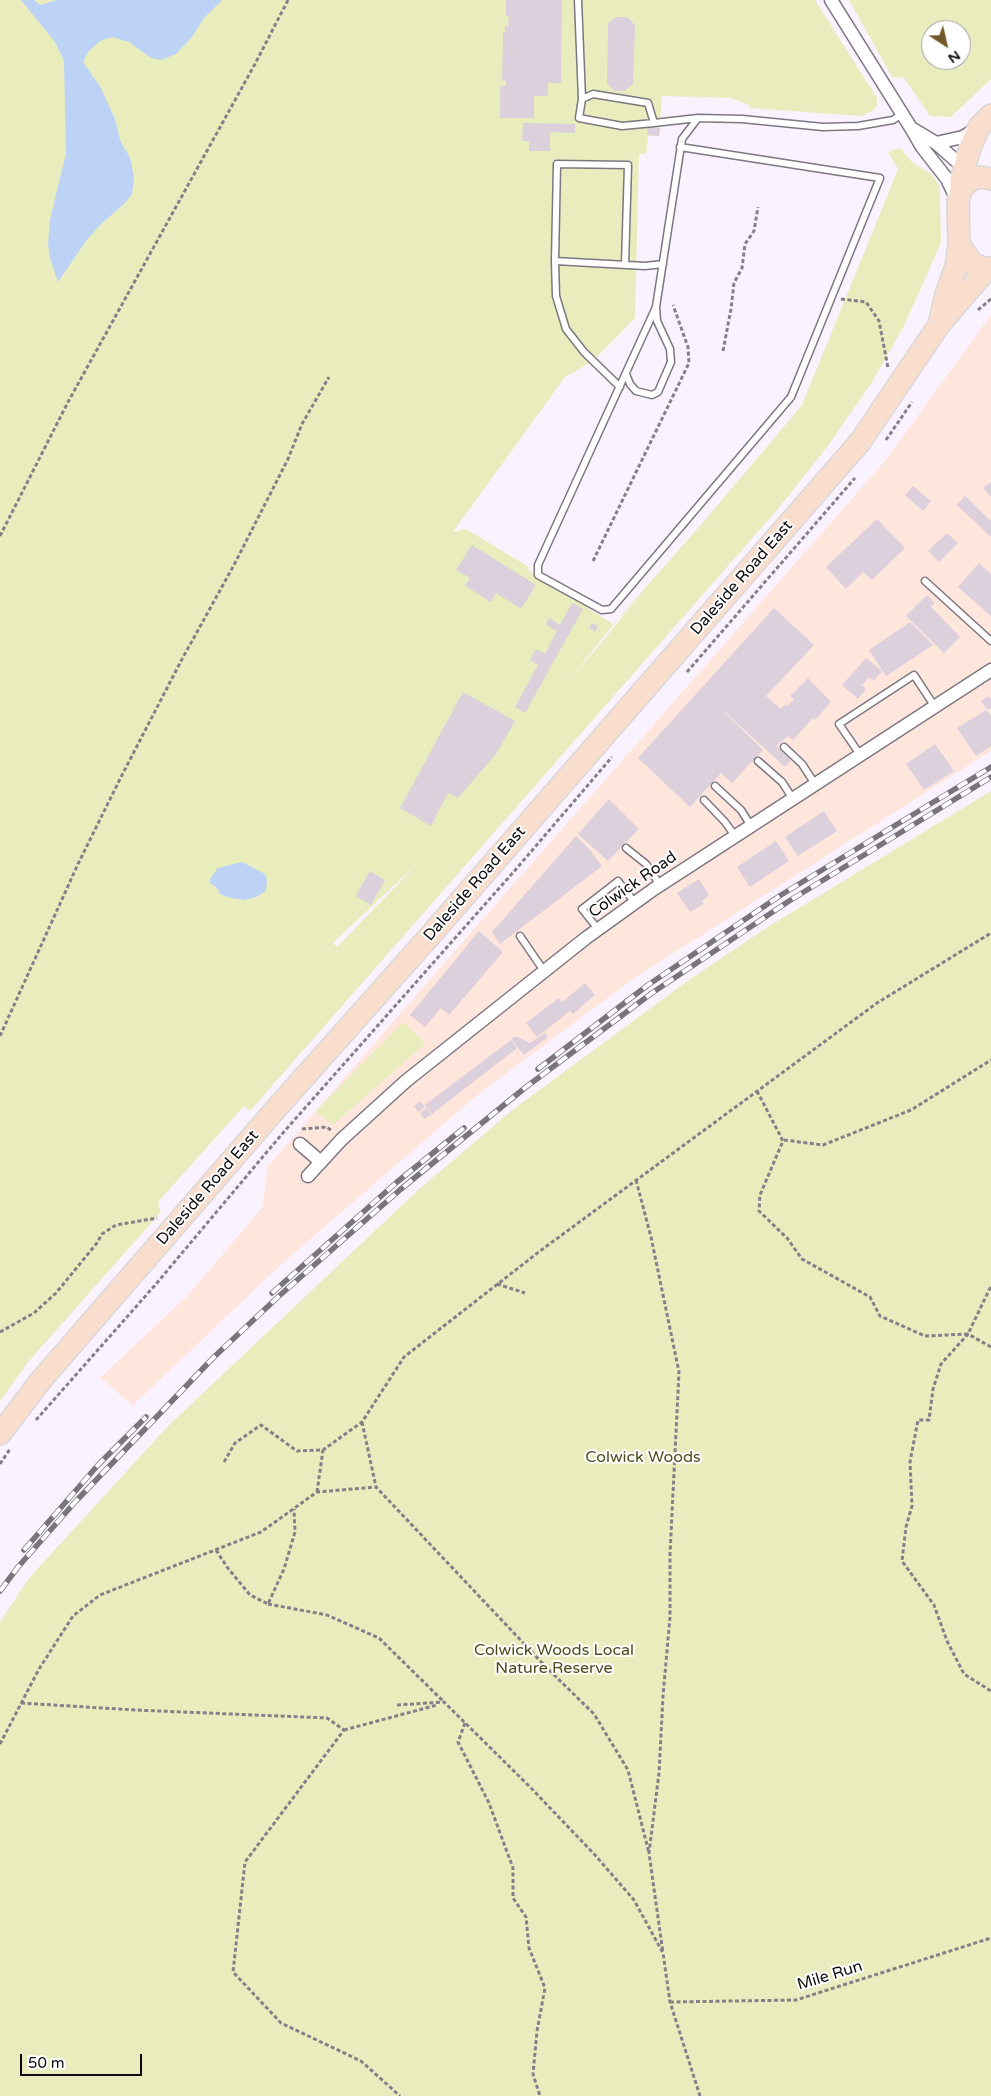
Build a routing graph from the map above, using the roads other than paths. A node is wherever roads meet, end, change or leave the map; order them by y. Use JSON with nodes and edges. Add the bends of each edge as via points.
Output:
{"nodes":[{"id":1,"x":578,"y":0,"type":"edge"},
{"id":2,"x":831,"y":0,"type":"edge"},
{"id":3,"x":582,"y":99,"type":"junction"},
{"id":4,"x":902,"y":114,"type":"junction"},
{"id":5,"x":698,"y":118,"type":"junction"},
{"id":6,"x":985,"y":121,"type":"edge"},
{"id":7,"x":654,"y":122,"type":"junction"},
{"id":8,"x":911,"y":128,"type":"junction"},
{"id":9,"x":936,"y":143,"type":"junction"},
{"id":10,"x":680,"y":147,"type":"junction"},
{"id":11,"x":979,"y":174,"type":"edge"},
{"id":12,"x":960,"y":196,"type":"junction"},
{"id":13,"x":960,"y":244,"type":"junction"},
{"id":14,"x":555,"y":261,"type":"junction"},
{"id":15,"x":663,"y":264,"type":"junction"},
{"id":16,"x":625,"y":265,"type":"junction"},
{"id":17,"x":989,"y":268,"type":"edge"},
{"id":18,"x":656,"y":306,"type":"junction"},
{"id":19,"x":939,"y":325,"type":"junction"},
{"id":20,"x":626,"y":374,"type":"junction"},
{"id":21,"x":620,"y":387,"type":"junction"},
{"id":22,"x":925,"y":581,"type":"dead end"},
{"id":23,"x":991,"y":640,"type":"edge"},
{"id":24,"x":991,"y":670,"type":"edge"},
{"id":25,"x":935,"y":707,"type":"junction"},
{"id":26,"x":784,"y":747,"type":"dead end"},
{"id":27,"x":861,"y":756,"type":"junction"},
{"id":28,"x":758,"y":761,"type":"dead end"},
{"id":29,"x":815,"y":785,"type":"junction"},
{"id":30,"x":715,"y":786,"type":"dead end"},
{"id":31,"x":794,"y":799,"type":"junction"},
{"id":32,"x":704,"y":800,"type":"dead end"},
{"id":33,"x":751,"y":826,"type":"junction"},
{"id":34,"x":735,"y":836,"type":"junction"},
{"id":35,"x":626,"y":848,"type":"dead end"},
{"id":36,"x":660,"y":885,"type":"junction"},
{"id":37,"x":634,"y":903,"type":"junction"},
{"id":38,"x":598,"y":929,"type":"junction"},
{"id":39,"x":520,"y":936,"type":"dead end"},
{"id":40,"x":544,"y":971,"type":"junction"},
{"id":41,"x":300,"y":1144,"type":"dead end"},
{"id":42,"x":321,"y":1162,"type":"junction"},
{"id":43,"x":308,"y":1176,"type":"dead end"},
{"id":44,"x":0,"y":1434,"type":"edge"}],
"edges":[{"from":1,"to":3,"type":"lane"},
{"from":2,"to":4,"type":"street"},
{"from":3,"to":7,"type":"lane","via":[[593,94],[648,103]]},
{"from":3,"to":7,"type":"lane","via":[[579,118],[622,126]]},
{"from":4,"to":5,"type":"lane","via":[[893,120],[858,126],[823,127]]},
{"from":4,"to":8,"type":"street"},
{"from":5,"to":7,"type":"lane"},
{"from":5,"to":10,"type":"lane","via":[[682,139]]},
{"from":6,"to":9,"type":"street","via":[[963,137]]},
{"from":6,"to":11,"type":"main road","name":"Daleside Road East"},
{"from":8,"to":9,"type":"street"},
{"from":8,"to":12,"type":"street"},
{"from":9,"to":11,"type":"street"},
{"from":10,"to":15,"type":"lane"},
{"from":10,"to":21,"type":"lane","via":[[880,178],[790,397],[611,609],[602,610],[538,576],[538,565]]},
{"from":11,"to":12,"type":"main road","name":"Daleside Road East"},
{"from":12,"to":13,"type":"main road","name":"Daleside Road East"},
{"from":13,"to":17,"type":"main road","via":[[971,262]]},
{"from":13,"to":19,"type":"main road","name":"Daleside Road East"},
{"from":14,"to":16,"type":"lane"},
{"from":14,"to":16,"type":"lane","via":[[557,164],[628,165]]},
{"from":14,"to":21,"type":"lane","via":[[556,296],[566,329]]},
{"from":15,"to":16,"type":"lane"},
{"from":15,"to":18,"type":"lane"},
{"from":17,"to":19,"type":"main road","name":"Daleside Road East"},
{"from":18,"to":20,"type":"lane"},
{"from":18,"to":20,"type":"lane","via":[[657,320],[670,349],[672,362],[667,374],[658,392],[652,395],[636,391]]},
{"from":19,"to":44,"type":"main road","name":"Daleside Road East","via":[[860,442],[268,1117],[42,1379]]},
{"from":20,"to":21,"type":"lane"},
{"from":22,"to":23,"type":"lane"},
{"from":24,"to":25,"type":"street","name":"Colwick Road"},
{"from":25,"to":27,"type":"street","name":"Colwick Road"},
{"from":25,"to":27,"type":"lane","via":[[914,675],[839,724]]},
{"from":26,"to":29,"type":"lane","via":[[802,764]]},
{"from":27,"to":29,"type":"street","name":"Colwick Road"},
{"from":28,"to":31,"type":"lane","via":[[782,782]]},
{"from":29,"to":31,"type":"street","name":"Colwick Road"},
{"from":30,"to":33,"type":"lane","via":[[741,810]]},
{"from":31,"to":33,"type":"street","name":"Colwick Road"},
{"from":32,"to":34,"type":"lane"},
{"from":33,"to":34,"type":"street","name":"Colwick Road"},
{"from":34,"to":36,"type":"street","name":"Colwick Road"},
{"from":35,"to":36,"type":"lane","via":[[646,864]]},
{"from":36,"to":37,"type":"street","name":"Colwick Road"},
{"from":37,"to":38,"type":"street","name":"Colwick Road"},
{"from":37,"to":38,"type":"lane","via":[[618,881],[582,909]]},
{"from":38,"to":40,"type":"street","name":"Colwick Road"},
{"from":39,"to":40,"type":"lane"},
{"from":40,"to":42,"type":"street","name":"Colwick Road","via":[[406,1081]]},
{"from":41,"to":42,"type":"street"},
{"from":42,"to":43,"type":"street","name":"Colwick Road"}]}
